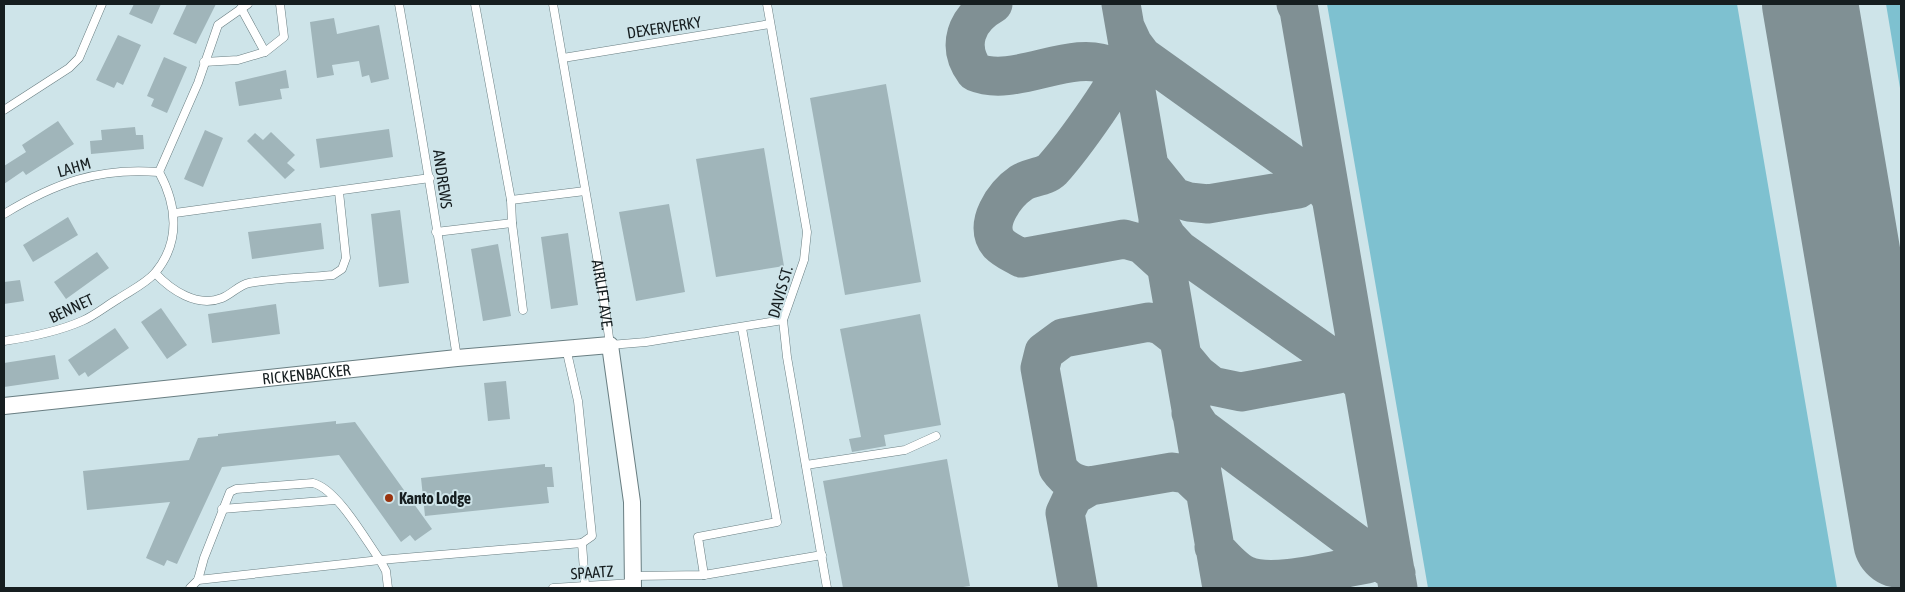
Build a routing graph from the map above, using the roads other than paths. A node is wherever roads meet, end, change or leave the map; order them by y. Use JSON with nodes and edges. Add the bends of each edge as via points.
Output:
{"nodes":[{"id":1,"x":102,"y":4,"type":"edge"},
{"id":2,"x":280,"y":4,"type":"edge"},
{"id":3,"x":399,"y":4,"type":"edge"},
{"id":4,"x":475,"y":4,"type":"edge"},
{"id":5,"x":553,"y":4,"type":"edge"},
{"id":6,"x":767,"y":4,"type":"edge"},
{"id":7,"x":244,"y":6,"type":"edge"},
{"id":8,"x":770,"y":24,"type":"junction"},
{"id":9,"x":265,"y":52,"type":"junction"},
{"id":10,"x":563,"y":58,"type":"junction"},
{"id":11,"x":204,"y":62,"type":"junction"},
{"id":12,"x":4,"y":110,"type":"edge"},
{"id":13,"x":159,"y":172,"type":"junction"},
{"id":14,"x":430,"y":178,"type":"junction"},
{"id":15,"x":585,"y":191,"type":"junction"},
{"id":16,"x":339,"y":192,"type":"junction"},
{"id":17,"x":511,"y":200,"type":"junction"},
{"id":18,"x":175,"y":213,"type":"junction"},
{"id":19,"x":4,"y":214,"type":"edge"},
{"id":20,"x":512,"y":223,"type":"junction"},
{"id":21,"x":436,"y":232,"type":"junction"},
{"id":22,"x":155,"y":273,"type":"junction"},
{"id":23,"x":523,"y":310,"type":"dead end"},
{"id":24,"x":783,"y":320,"type":"junction"},
{"id":25,"x":742,"y":328,"type":"junction"},
{"id":26,"x":4,"y":341,"type":"edge"},
{"id":27,"x":610,"y":345,"type":"junction"},
{"id":28,"x":566,"y":348,"type":"junction"},
{"id":29,"x":457,"y":358,"type":"junction"},
{"id":30,"x":4,"y":406,"type":"edge"},
{"id":31,"x":936,"y":436,"type":"dead end"},
{"id":32,"x":806,"y":466,"type":"junction"},
{"id":33,"x":335,"y":500,"type":"junction"},
{"id":34,"x":222,"y":510,"type":"junction"},
{"id":35,"x":582,"y":543,"type":"junction"},
{"id":36,"x":822,"y":555,"type":"junction"},
{"id":37,"x":380,"y":560,"type":"junction"},
{"id":38,"x":704,"y":575,"type":"junction"},
{"id":39,"x":198,"y":580,"type":"junction"},
{"id":40,"x":633,"y":582,"type":"edge"},
{"id":41,"x":585,"y":585,"type":"junction"},
{"id":42,"x":190,"y":588,"type":"edge"},
{"id":43,"x":388,"y":588,"type":"edge"},
{"id":44,"x":553,"y":588,"type":"edge"},
{"id":45,"x":827,"y":588,"type":"edge"}],
"edges":[{"from":1,"to":12,"type":"lane","via":[[79,58],[69,68]]},
{"from":2,"to":9,"type":"lane","via":[[284,37]]},
{"from":3,"to":14,"type":"lane","name":"ANDREWS"},
{"from":4,"to":17,"type":"lane"},
{"from":5,"to":10,"type":"lane","name":"AIRLIFT AVE."},
{"from":6,"to":8,"type":"lane","name":"DAVIS ST."},
{"from":7,"to":9,"type":"lane"},
{"from":7,"to":11,"type":"lane","via":[[218,25]]},
{"from":8,"to":10,"type":"lane","name":"DEXERVERKY"},
{"from":8,"to":24,"type":"lane","name":"DAVIS ST.","via":[[807,232],[804,260]]},
{"from":9,"to":11,"type":"lane","via":[[238,60]]},
{"from":10,"to":15,"type":"lane","name":"AIRLIFT AVE."},
{"from":11,"to":13,"type":"lane"},
{"from":13,"to":18,"type":"lane"},
{"from":13,"to":19,"type":"lane","name":"LAHM","via":[[111,171],[65,182]]},
{"from":14,"to":16,"type":"lane"},
{"from":14,"to":21,"type":"lane","name":"ANDREWS"},
{"from":15,"to":17,"type":"lane"},
{"from":15,"to":27,"type":"lane","name":"AIRLIFT AVE."},
{"from":16,"to":18,"type":"lane"},
{"from":16,"to":22,"type":"lane","via":[[346,258],[342,269],[333,275],[248,283],[223,298],[205,300],[181,295]]},
{"from":17,"to":20,"type":"lane"},
{"from":18,"to":22,"type":"lane","name":"BENNET","via":[[167,255]]},
{"from":20,"to":21,"type":"lane"},
{"from":20,"to":23,"type":"lane"},
{"from":21,"to":29,"type":"lane","name":"ANDREWS"},
{"from":22,"to":26,"type":"lane","name":"BENNET","via":[[82,321],[43,335]]},
{"from":24,"to":25,"type":"lane"},
{"from":24,"to":32,"type":"lane","name":"DAVIS ST."},
{"from":25,"to":27,"type":"lane"},
{"from":25,"to":38,"type":"lane","via":[[777,522],[698,537]]},
{"from":27,"to":28,"type":"street","name":"RICKENBACKER"},
{"from":27,"to":40,"type":"street","name":"AIRLIFT AVE.","via":[[632,502]]},
{"from":28,"to":29,"type":"street","name":"RICKENBACKER"},
{"from":28,"to":35,"type":"lane","via":[[578,401],[592,536]]},
{"from":29,"to":30,"type":"street","name":"RICKENBACKER"},
{"from":31,"to":32,"type":"lane","via":[[905,450]]},
{"from":32,"to":36,"type":"lane","name":"DAVIS ST."},
{"from":33,"to":34,"type":"lane"},
{"from":33,"to":34,"type":"lane","via":[[322,485],[313,483],[236,489],[230,492]]},
{"from":33,"to":37,"type":"lane"},
{"from":34,"to":39,"type":"lane"},
{"from":35,"to":37,"type":"lane"},
{"from":35,"to":41,"type":"lane"},
{"from":36,"to":38,"type":"lane","name":"SPAATZ"},
{"from":36,"to":45,"type":"lane","name":"DAVIS ST."},
{"from":37,"to":39,"type":"lane"},
{"from":37,"to":43,"type":"lane","via":[[386,570]]},
{"from":38,"to":40,"type":"lane","name":"SPAATZ"},
{"from":39,"to":42,"type":"lane"},
{"from":40,"to":41,"type":"lane","name":"SPAATZ"},
{"from":41,"to":44,"type":"lane","name":"SPAATZ"}]}
